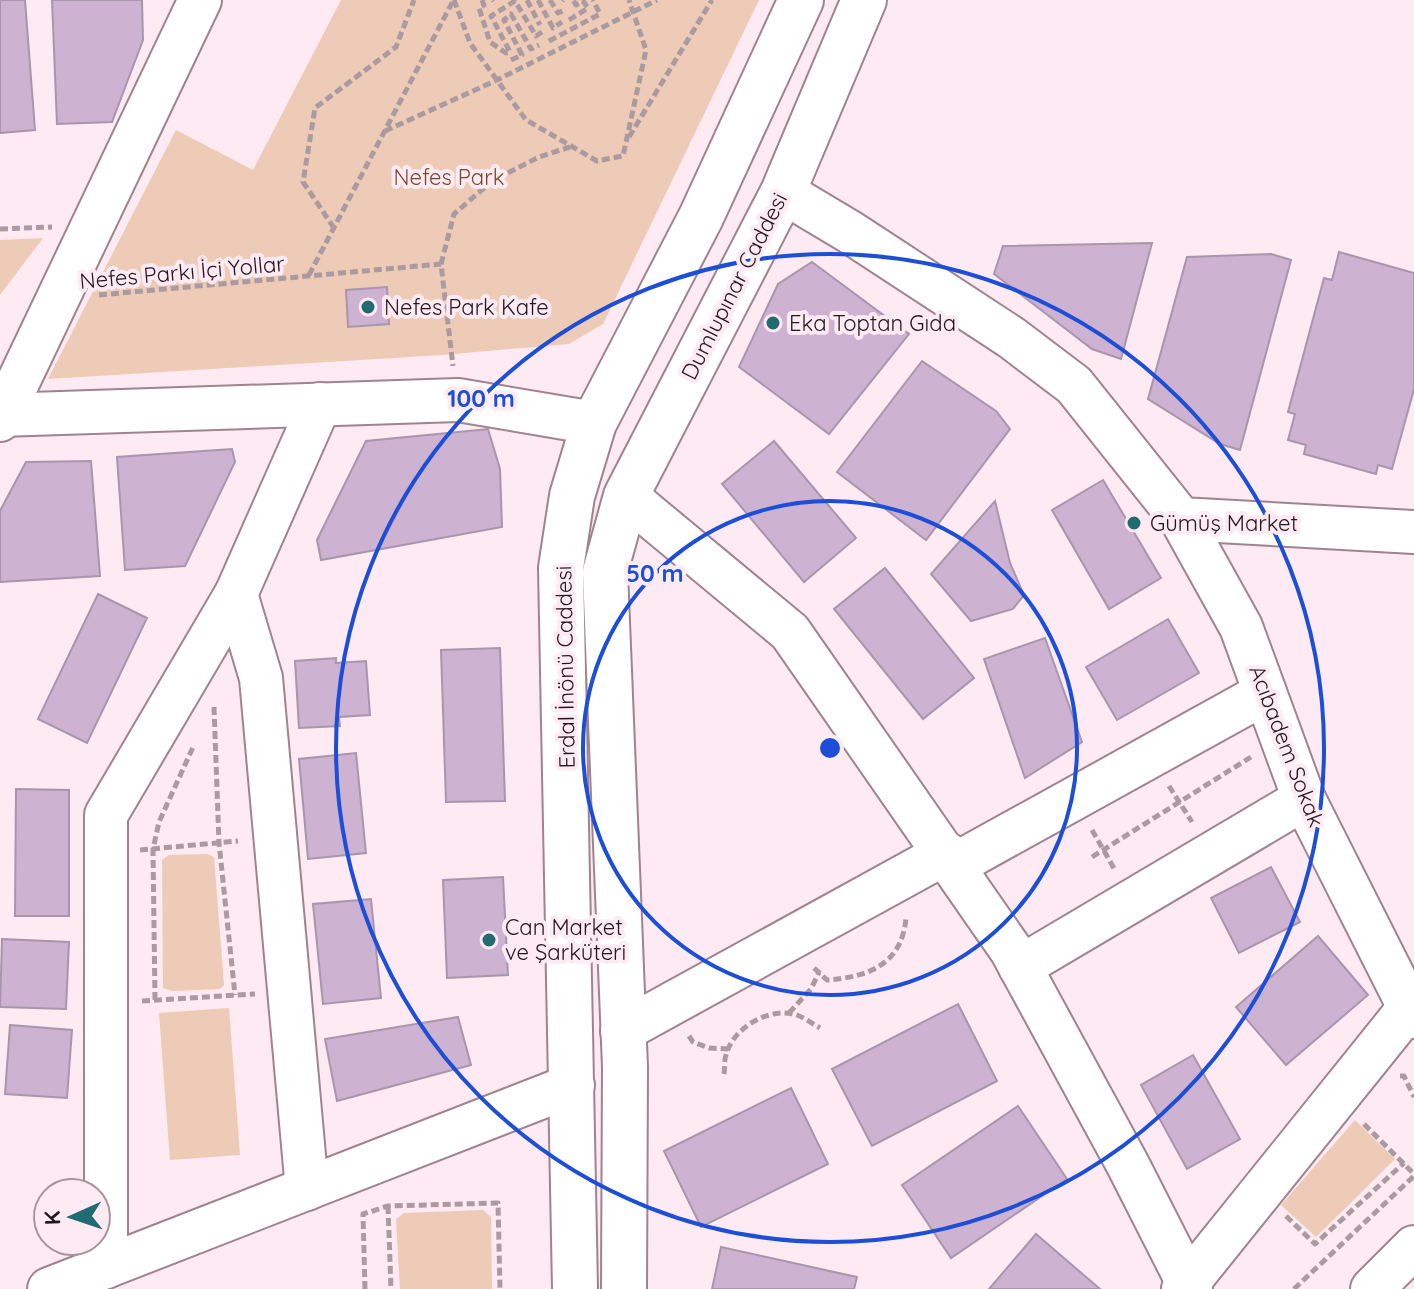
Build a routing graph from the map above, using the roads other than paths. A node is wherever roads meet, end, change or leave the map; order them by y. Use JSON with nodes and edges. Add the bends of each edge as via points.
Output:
{"nodes":[{"id":1,"x":200,"y":0,"type":"edge"},
{"id":2,"x":801,"y":0,"type":"edge"},
{"id":3,"x":864,"y":0,"type":"edge"},
{"id":4,"x":783,"y":192,"type":"junction"},
{"id":5,"x":320,"y":404,"type":"junction"},
{"id":6,"x":1,"y":416,"type":"edge"},
{"id":7,"x":594,"y":423,"type":"junction"},
{"id":8,"x":626,"y":496,"type":"junction"},
{"id":9,"x":1181,"y":519,"type":"junction"},
{"id":10,"x":1414,"y":532,"type":"edge"},
{"id":11,"x":605,"y":572,"type":"joint"},
{"id":12,"x":236,"y":594,"type":"junction"},
{"id":13,"x":1265,"y":693,"type":"junction"},
{"id":14,"x":1304,"y":799,"type":"junction"},
{"id":15,"x":950,"y":859,"type":"junction"},
{"id":16,"x":1020,"y":967,"type":"junction"},
{"id":17,"x":1412,"y":1012,"type":"edge"},
{"id":18,"x":622,"y":1031,"type":"junction"},
{"id":19,"x":573,"y":1085,"type":"junction"},
{"id":20,"x":307,"y":1189,"type":"junction"},
{"id":21,"x":1414,"y":1247,"type":"edge"},
{"id":22,"x":106,"y":1267,"type":"junction"},
{"id":23,"x":1187,"y":1287,"type":"edge"},
{"id":24,"x":49,"y":1289,"type":"edge"},
{"id":25,"x":575,"y":1289,"type":"edge"},
{"id":26,"x":624,"y":1289,"type":"edge"},
{"id":27,"x":1372,"y":1289,"type":"edge"}],
"edges":[{"from":1,"to":6,"type":"street"},
{"from":2,"to":7,"type":"main road","name":"Erdal İnönü Caddesi","via":[[701,217]]},
{"from":3,"to":4,"type":"main road","name":"Dumlupınar Caddesi"},
{"from":4,"to":8,"type":"main road","name":"Dumlupınar Caddesi"},
{"from":4,"to":9,"type":"street","name":"Acıbadem Sokak","via":[[1012,338],[1074,385]]},
{"from":5,"to":6,"type":"street"},
{"from":5,"to":7,"type":"street","via":[[458,400]]},
{"from":5,"to":12,"type":"street"},
{"from":7,"to":19,"type":"main road","name":"Erdal İnönü Caddesi","via":[[572,496],[561,568]]},
{"from":8,"to":11,"type":"main road","name":"Dumlupınar Caddesi"},
{"from":8,"to":15,"type":"street","via":[[790,632]]},
{"from":9,"to":10,"type":"street"},
{"from":9,"to":13,"type":"street","name":"Acıbadem Sokak","via":[[1241,627]]},
{"from":11,"to":18,"type":"main road","name":"Erdal İnönü Caddesi"},
{"from":12,"to":20,"type":"street","via":[[261,678]]},
{"from":12,"to":22,"type":"street","via":[[106,815]]},
{"from":13,"to":14,"type":"street","name":"Acıbadem Sokak"},
{"from":13,"to":15,"type":"street"},
{"from":14,"to":16,"type":"street"},
{"from":14,"to":17,"type":"street","name":"Acıbadem Sokak"},
{"from":15,"to":16,"type":"street"},
{"from":15,"to":18,"type":"street"},
{"from":16,"to":23,"type":"street"},
{"from":17,"to":23,"type":"street"},
{"from":18,"to":26,"type":"main road","name":"Erdal İnönü Caddesi"},
{"from":19,"to":20,"type":"street"},
{"from":19,"to":25,"type":"main road","name":"Erdal İnönü Caddesi"},
{"from":20,"to":22,"type":"street"},
{"from":21,"to":27,"type":"street"},
{"from":22,"to":24,"type":"street"}]}
